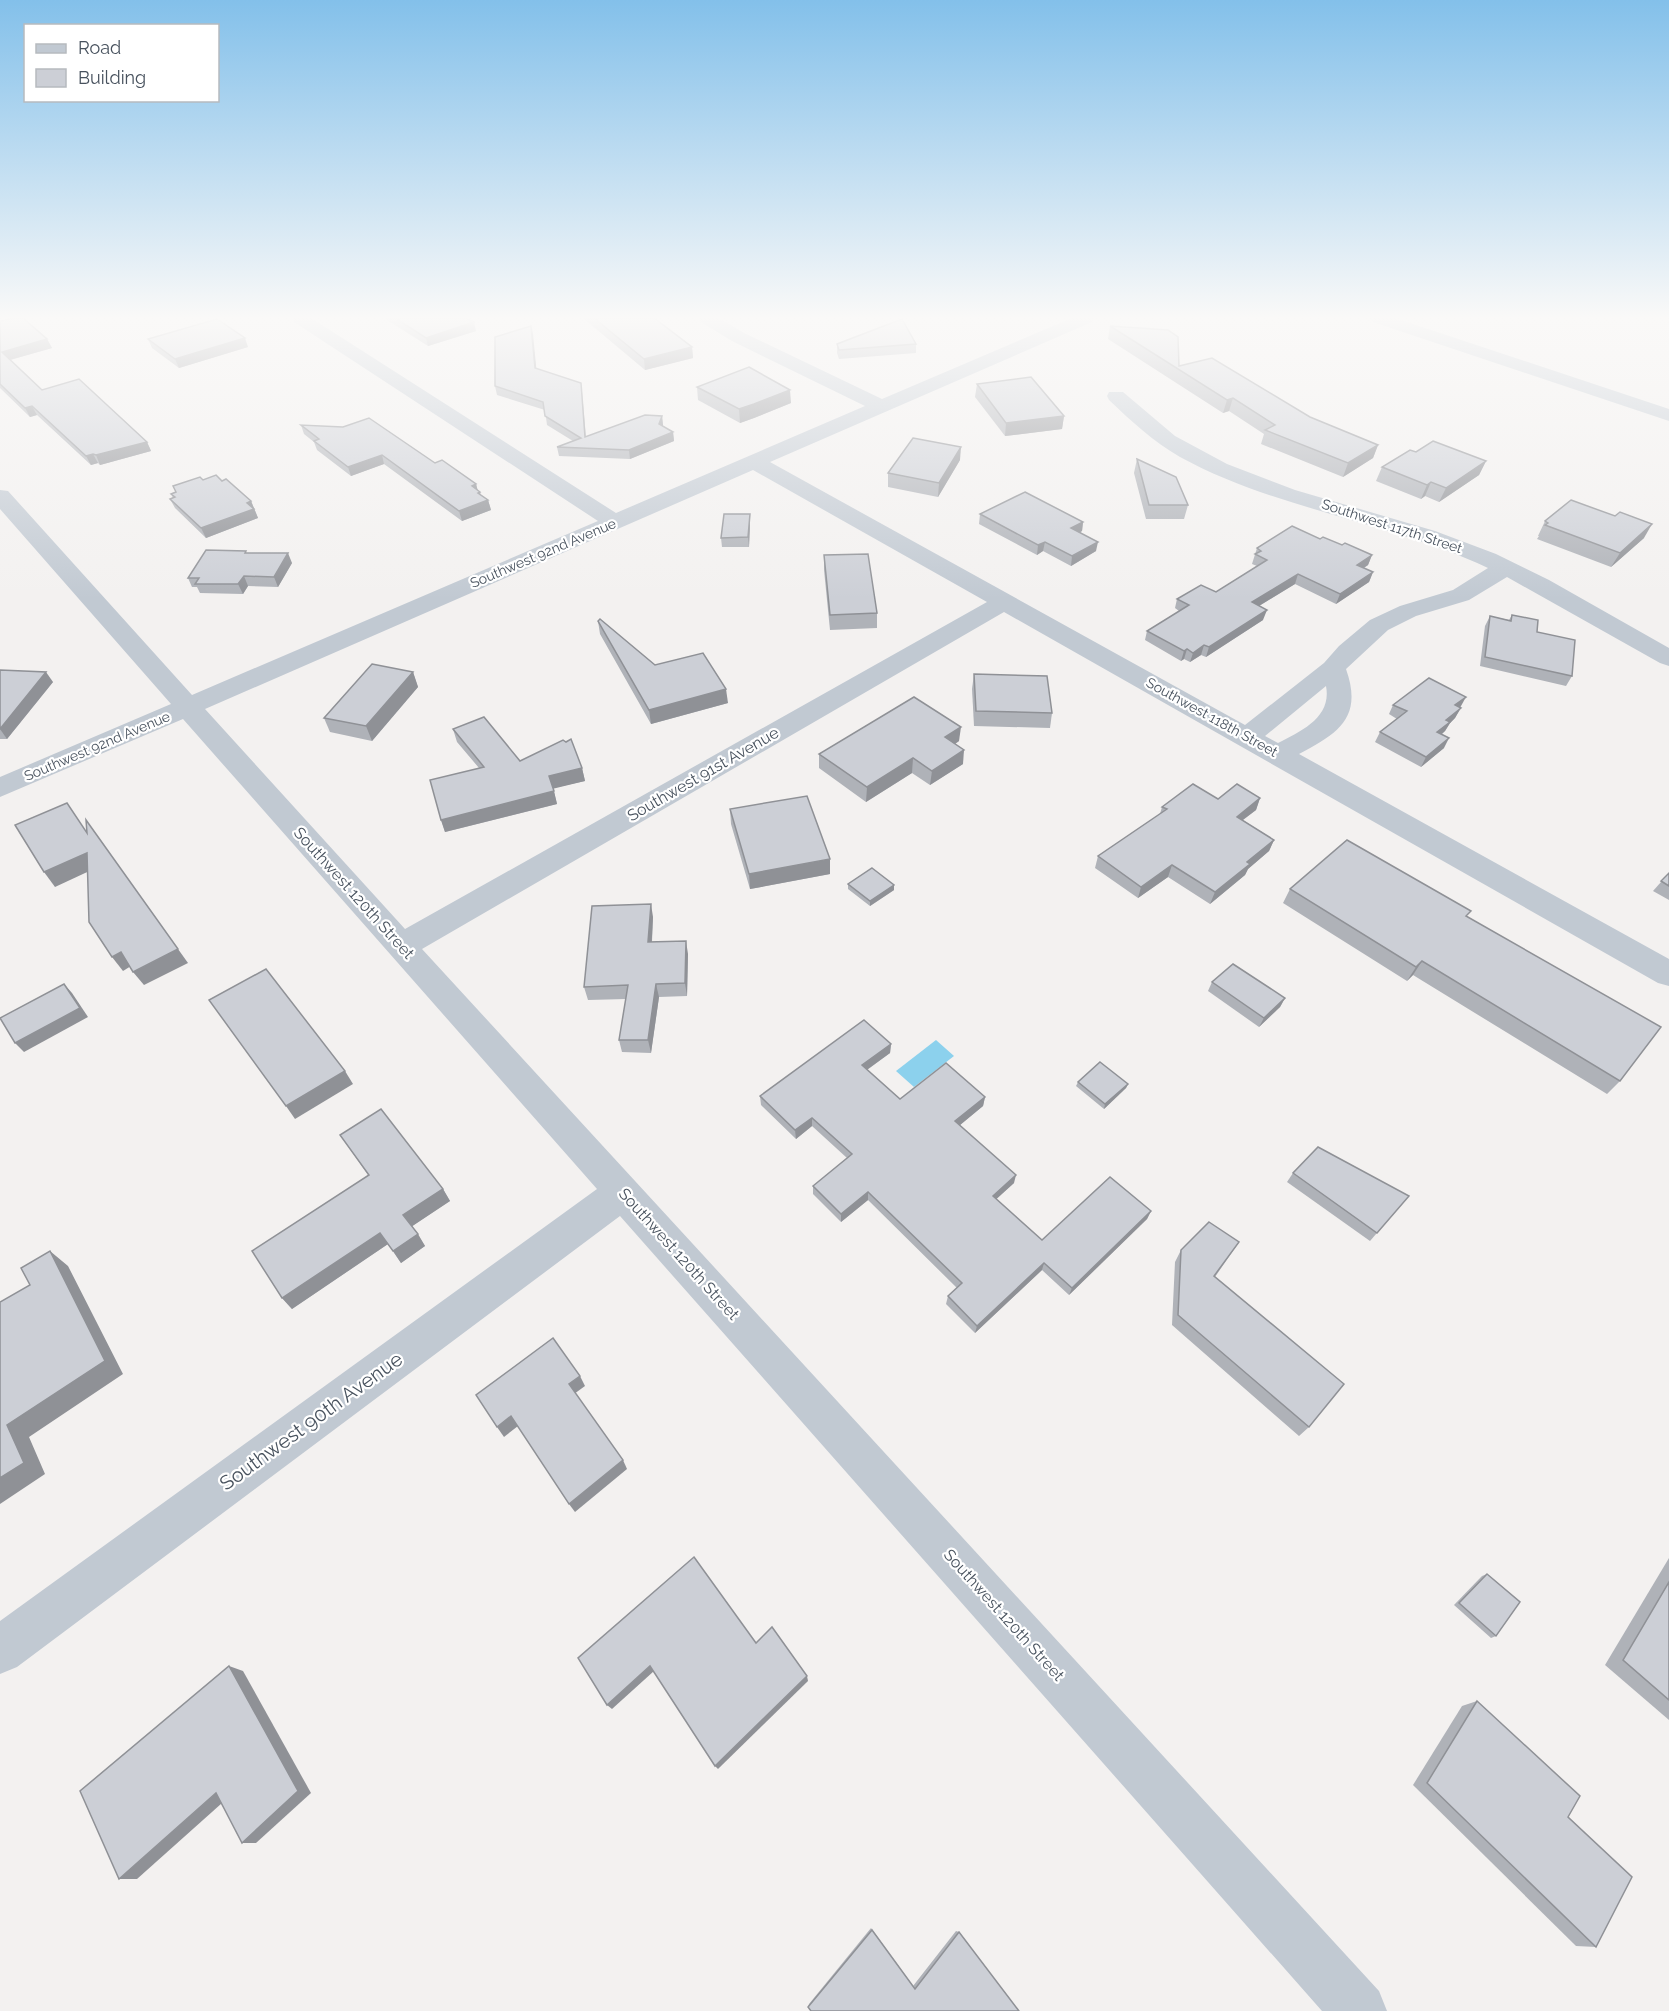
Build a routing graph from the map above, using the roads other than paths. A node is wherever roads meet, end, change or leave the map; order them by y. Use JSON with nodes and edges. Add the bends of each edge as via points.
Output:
{"nodes":[{"id":1,"x":445,"y":412,"type":"edge"},
{"id":2,"x":867,"y":412,"type":"edge"},
{"id":3,"x":1134,"y":412,"type":"edge"},
{"id":4,"x":754,"y":462,"type":"junction"},
{"id":5,"x":0,"y":496,"type":"edge"},
{"id":6,"x":615,"y":522,"type":"junction"},
{"id":7,"x":1506,"y":567,"type":"junction"},
{"id":8,"x":1005,"y":602,"type":"junction"},
{"id":9,"x":1669,"y":658,"type":"edge"},
{"id":10,"x":1333,"y":668,"type":"junction"},
{"id":11,"x":188,"y":707,"type":"junction"},
{"id":12,"x":1246,"y":736,"type":"junction"},
{"id":13,"x":1278,"y":754,"type":"junction"},
{"id":14,"x":0,"y":788,"type":"edge"},
{"id":15,"x":401,"y":946,"type":"junction"},
{"id":16,"x":1669,"y":974,"type":"edge"},
{"id":17,"x":623,"y":1192,"type":"junction"},
{"id":18,"x":0,"y":1650,"type":"edge"},
{"id":19,"x":1359,"y":2011,"type":"edge"}],
"edges":[{"from":1,"to":6,"type":"street"},
{"from":2,"to":4,"type":"street","name":"Southwest 92nd Avenue"},
{"from":3,"to":7,"type":"street","name":"Southwest 117th Street","via":[[1166,439],[1242,478],[1410,530]]},
{"from":4,"to":6,"type":"street","name":"Southwest 92nd Avenue"},
{"from":4,"to":8,"type":"street","name":"Southwest 118th Street"},
{"from":5,"to":11,"type":"street","name":"Southwest 120th Street"},
{"from":6,"to":11,"type":"street","name":"Southwest 92nd Avenue"},
{"from":7,"to":9,"type":"street","name":"Southwest 117th Street"},
{"from":7,"to":10,"type":"street","via":[[1461,595],[1379,624]]},
{"from":8,"to":12,"type":"street","name":"Southwest 118th Street"},
{"from":8,"to":15,"type":"street","name":"Southwest 91st Avenue"},
{"from":10,"to":12,"type":"street"},
{"from":10,"to":13,"type":"street","via":[[1340,691],[1335,714],[1326,725]]},
{"from":11,"to":14,"type":"street","name":"Southwest 92nd Avenue"},
{"from":11,"to":15,"type":"street","name":"Southwest 120th Street"},
{"from":12,"to":13,"type":"street","name":"Southwest 118th Street"},
{"from":13,"to":16,"type":"street","name":"Southwest 118th Street"},
{"from":15,"to":17,"type":"street","name":"Southwest 120th Street"},
{"from":17,"to":18,"type":"street","name":"Southwest 90th Avenue"},
{"from":17,"to":19,"type":"street","name":"Southwest 120th Street"}]}
